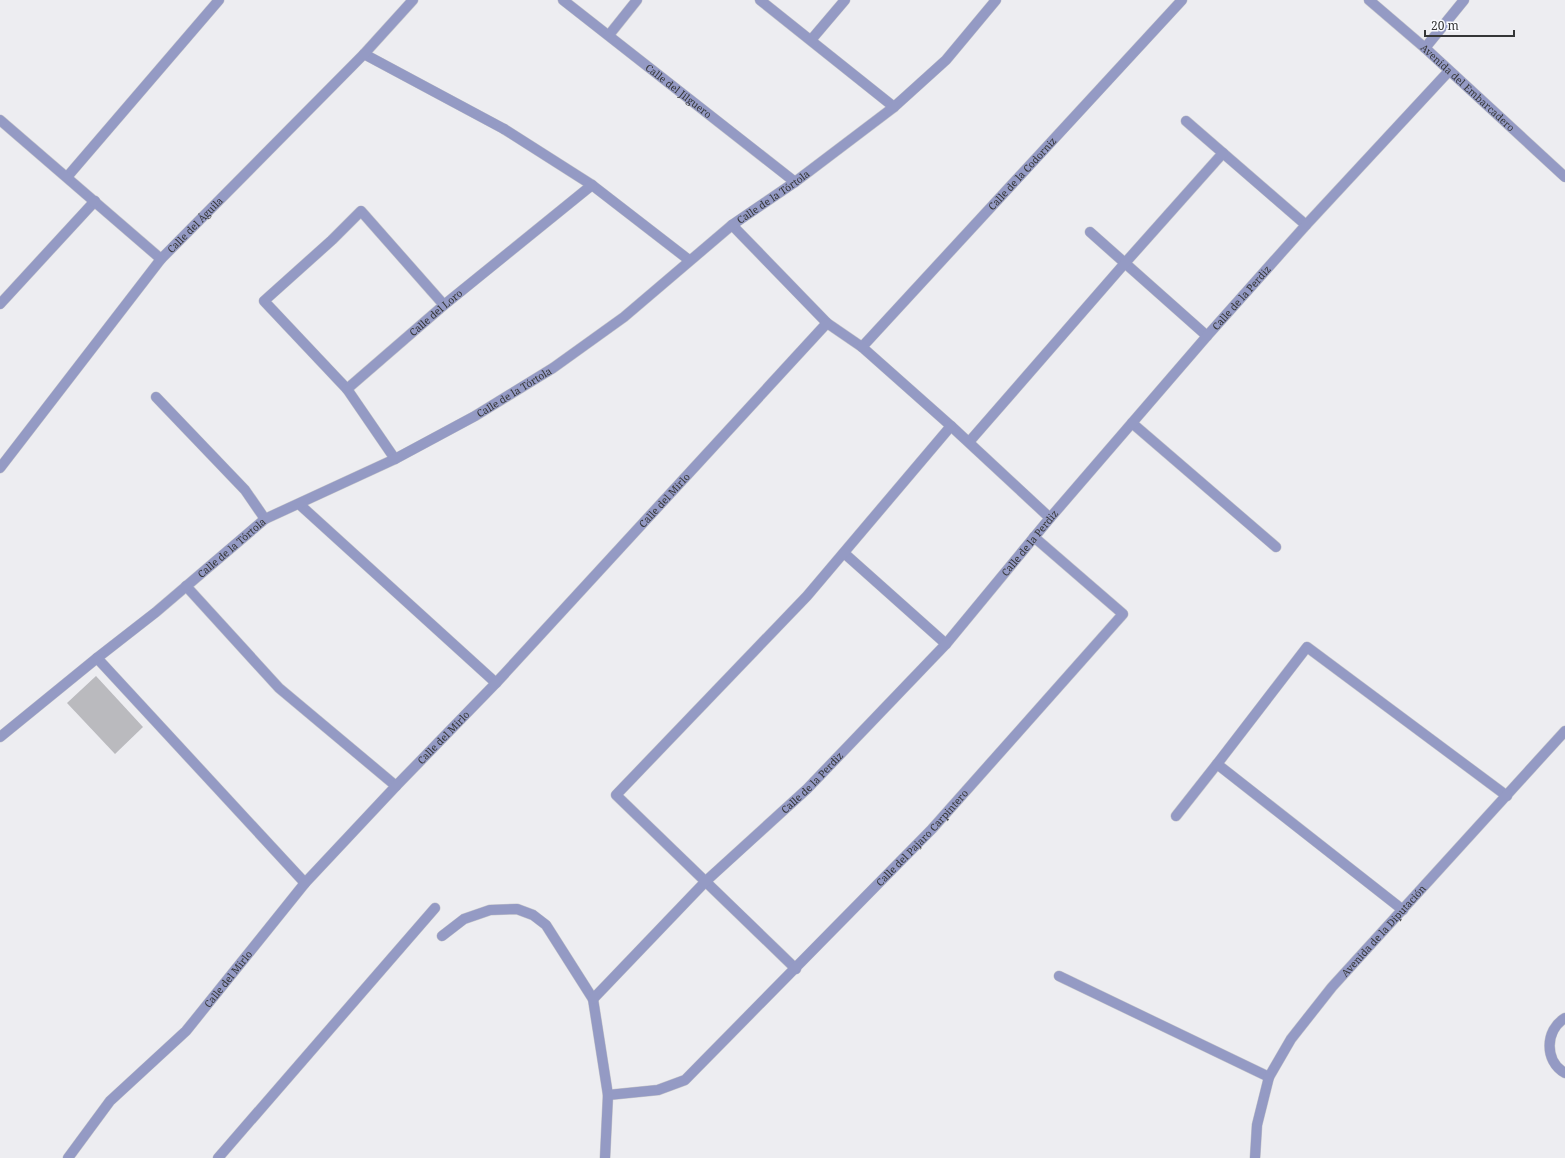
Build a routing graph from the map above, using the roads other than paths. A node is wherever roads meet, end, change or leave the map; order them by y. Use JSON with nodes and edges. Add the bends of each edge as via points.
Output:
{"nodes":[{"id":1,"x":219,"y":0,"type":"edge"},
{"id":2,"x":413,"y":0,"type":"edge"},
{"id":3,"x":563,"y":0,"type":"edge"},
{"id":4,"x":637,"y":0,"type":"edge"},
{"id":5,"x":760,"y":0,"type":"edge"},
{"id":6,"x":845,"y":0,"type":"edge"},
{"id":7,"x":996,"y":0,"type":"edge"},
{"id":8,"x":1182,"y":0,"type":"edge"},
{"id":9,"x":1369,"y":0,"type":"edge"},
{"id":10,"x":1464,"y":0,"type":"edge"},
{"id":11,"x":609,"y":35,"type":"junction"},
{"id":12,"x":811,"y":40,"type":"junction"},
{"id":13,"x":1425,"y":48,"type":"junction"},
{"id":14,"x":364,"y":54,"type":"junction"},
{"id":15,"x":1449,"y":70,"type":"junction"},
{"id":16,"x":894,"y":107,"type":"junction"},
{"id":17,"x":0,"y":120,"type":"edge"},
{"id":18,"x":1186,"y":121,"type":"dead end"},
{"id":19,"x":1223,"y":153,"type":"junction"},
{"id":20,"x":66,"y":177,"type":"junction"},
{"id":21,"x":1565,"y":177,"type":"edge"},
{"id":22,"x":795,"y":182,"type":"junction"},
{"id":23,"x":592,"y":185,"type":"junction"},
{"id":24,"x":94,"y":201,"type":"junction"},
{"id":25,"x":732,"y":225,"type":"junction"},
{"id":26,"x":1306,"y":225,"type":"junction"},
{"id":27,"x":1090,"y":232,"type":"dead end"},
{"id":28,"x":161,"y":259,"type":"junction"},
{"id":29,"x":689,"y":260,"type":"junction"},
{"id":30,"x":1125,"y":263,"type":"junction"},
{"id":31,"x":0,"y":304,"type":"edge"},
{"id":32,"x":444,"y":305,"type":"junction"},
{"id":33,"x":826,"y":323,"type":"junction"},
{"id":34,"x":1207,"y":336,"type":"junction"},
{"id":35,"x":862,"y":347,"type":"junction"},
{"id":36,"x":347,"y":389,"type":"junction"},
{"id":37,"x":156,"y":397,"type":"dead end"},
{"id":38,"x":1132,"y":423,"type":"junction"},
{"id":39,"x":951,"y":426,"type":"junction"},
{"id":40,"x":969,"y":442,"type":"junction"},
{"id":41,"x":395,"y":459,"type":"junction"},
{"id":42,"x":0,"y":468,"type":"edge"},
{"id":43,"x":299,"y":504,"type":"junction"},
{"id":44,"x":1050,"y":518,"type":"junction"},
{"id":45,"x":265,"y":519,"type":"junction"},
{"id":46,"x":1034,"y":537,"type":"junction"},
{"id":47,"x":1276,"y":547,"type":"dead end"},
{"id":48,"x":844,"y":553,"type":"junction"},
{"id":49,"x":186,"y":586,"type":"junction"},
{"id":50,"x":946,"y":644,"type":"junction"},
{"id":51,"x":97,"y":658,"type":"junction"},
{"id":52,"x":496,"y":683,"type":"junction"},
{"id":53,"x":1565,"y":731,"type":"edge"},
{"id":54,"x":0,"y":737,"type":"edge"},
{"id":55,"x":1217,"y":764,"type":"junction"},
{"id":56,"x":396,"y":786,"type":"junction"},
{"id":57,"x":1507,"y":796,"type":"junction"},
{"id":58,"x":1176,"y":816,"type":"dead end"},
{"id":59,"x":706,"y":881,"type":"junction"},
{"id":60,"x":305,"y":883,"type":"junction"},
{"id":61,"x":435,"y":908,"type":"dead end"},
{"id":62,"x":1403,"y":910,"type":"junction"},
{"id":63,"x":442,"y":936,"type":"dead end"},
{"id":64,"x":796,"y":969,"type":"junction"},
{"id":65,"x":1059,"y":976,"type":"dead end"},
{"id":66,"x":593,"y":999,"type":"junction"},
{"id":67,"x":1565,"y":1018,"type":"edge"},
{"id":68,"x":1565,"y":1073,"type":"edge"},
{"id":69,"x":1269,"y":1077,"type":"junction"},
{"id":70,"x":608,"y":1095,"type":"junction"},
{"id":71,"x":68,"y":1158,"type":"edge"},
{"id":72,"x":218,"y":1158,"type":"edge"},
{"id":73,"x":605,"y":1158,"type":"edge"},
{"id":74,"x":1255,"y":1158,"type":"edge"}],
"edges":[{"from":1,"to":20,"type":"street"},
{"from":2,"to":14,"type":"street","name":"Calle del Águila"},
{"from":3,"to":11,"type":"street","name":"Calle del Jilguero"},
{"from":4,"to":11,"type":"street"},
{"from":5,"to":12,"type":"street"},
{"from":6,"to":12,"type":"street"},
{"from":7,"to":16,"type":"street","name":"Calle de la Tórtola","via":[[946,60]]},
{"from":8,"to":35,"type":"street","name":"Calle de la Codorniz"},
{"from":9,"to":13,"type":"street","name":"Avenida del Embarcadero"},
{"from":10,"to":13,"type":"street"},
{"from":11,"to":22,"type":"street","name":"Calle del Jilguero"},
{"from":12,"to":16,"type":"street"},
{"from":13,"to":15,"type":"street","name":"Avenida del Embarcadero"},
{"from":14,"to":23,"type":"street","via":[[504,129]]},
{"from":14,"to":28,"type":"street","name":"Calle del Águila"},
{"from":15,"to":21,"type":"street","name":"Avenida del Embarcadero"},
{"from":15,"to":26,"type":"street","name":"Calle de la Perdiz"},
{"from":16,"to":22,"type":"street","name":"Calle de la Tórtola"},
{"from":17,"to":20,"type":"street"},
{"from":18,"to":19,"type":"street"},
{"from":19,"to":26,"type":"street"},
{"from":19,"to":30,"type":"street"},
{"from":20,"to":24,"type":"street"},
{"from":22,"to":25,"type":"street","name":"Calle de la Tórtola"},
{"from":23,"to":29,"type":"street"},
{"from":23,"to":32,"type":"street","name":"Calle del Loro"},
{"from":24,"to":28,"type":"street"},
{"from":24,"to":31,"type":"street"},
{"from":25,"to":29,"type":"street","name":"Calle de la Tórtola"},
{"from":25,"to":33,"type":"street"},
{"from":26,"to":34,"type":"street","name":"Calle de la Perdiz"},
{"from":27,"to":30,"type":"street"},
{"from":28,"to":42,"type":"street","name":"Calle del Águila"},
{"from":29,"to":41,"type":"street","name":"Calle de la Tórtola","via":[[624,317],[553,368],[475,416]]},
{"from":30,"to":34,"type":"street"},
{"from":30,"to":40,"type":"street"},
{"from":32,"to":36,"type":"street","name":"Calle del Loro"},
{"from":32,"to":36,"type":"street","via":[[361,211],[264,301]]},
{"from":33,"to":35,"type":"street"},
{"from":33,"to":52,"type":"street","name":"Calle del Mirlo"},
{"from":34,"to":38,"type":"street","name":"Calle de la Perdiz"},
{"from":35,"to":39,"type":"street"},
{"from":36,"to":41,"type":"street"},
{"from":37,"to":45,"type":"street","via":[[245,490]]},
{"from":38,"to":44,"type":"street","name":"Calle de la Perdiz"},
{"from":38,"to":47,"type":"street"},
{"from":39,"to":40,"type":"street"},
{"from":39,"to":48,"type":"street"},
{"from":40,"to":44,"type":"street"},
{"from":41,"to":43,"type":"street","name":"Calle de la Tórtola"},
{"from":43,"to":45,"type":"street","name":"Calle de la Tórtola"},
{"from":43,"to":52,"type":"street"},
{"from":44,"to":46,"type":"street","name":"Calle de la Perdiz"},
{"from":45,"to":49,"type":"street","name":"Calle de la Tórtola"},
{"from":46,"to":50,"type":"street","name":"Calle de la Perdiz"},
{"from":46,"to":64,"type":"street","name":"Calle del Pajaro Carpintero","via":[[1123,614],[932,829]]},
{"from":48,"to":50,"type":"street"},
{"from":48,"to":59,"type":"street","via":[[807,596],[616,795]]},
{"from":49,"to":51,"type":"street","name":"Calle de la Tórtola"},
{"from":49,"to":56,"type":"street","via":[[279,688]]},
{"from":50,"to":59,"type":"street","name":"Calle de la Perdiz","via":[[807,788]]},
{"from":51,"to":54,"type":"street","name":"Calle de la Tórtola"},
{"from":51,"to":60,"type":"street"},
{"from":52,"to":56,"type":"street","name":"Calle del Mirlo"},
{"from":53,"to":57,"type":"street","name":"Avenida de la Diputación"},
{"from":55,"to":57,"type":"street","via":[[1308,647]]},
{"from":55,"to":58,"type":"street"},
{"from":55,"to":62,"type":"street"},
{"from":56,"to":60,"type":"street","name":"Calle del Mirlo"},
{"from":57,"to":62,"type":"street","name":"Avenida de la Diputación"},
{"from":59,"to":64,"type":"street"},
{"from":59,"to":66,"type":"street","name":"Calle de la Perdiz"},
{"from":60,"to":71,"type":"street","name":"Calle del Mirlo","via":[[186,1031],[110,1101]]},
{"from":61,"to":72,"type":"street"},
{"from":62,"to":69,"type":"street","name":"Avenida de la Diputación","via":[[1332,987],[1291,1039]]},
{"from":63,"to":66,"type":"street","via":[[464,919],[490,910],[517,909],[533,915],[546,925]]},
{"from":64,"to":70,"type":"street","name":"Calle del Pajaro Carpintero","via":[[685,1080],[658,1090]]},
{"from":65,"to":69,"type":"street"},
{"from":66,"to":70,"type":"street"},
{"from":67,"to":68,"type":"street","via":[[1554,1030],[1550,1040],[1554,1062]]},
{"from":69,"to":74,"type":"street","name":"Avenida de la Diputación","via":[[1257,1125]]},
{"from":70,"to":73,"type":"street"}]}
